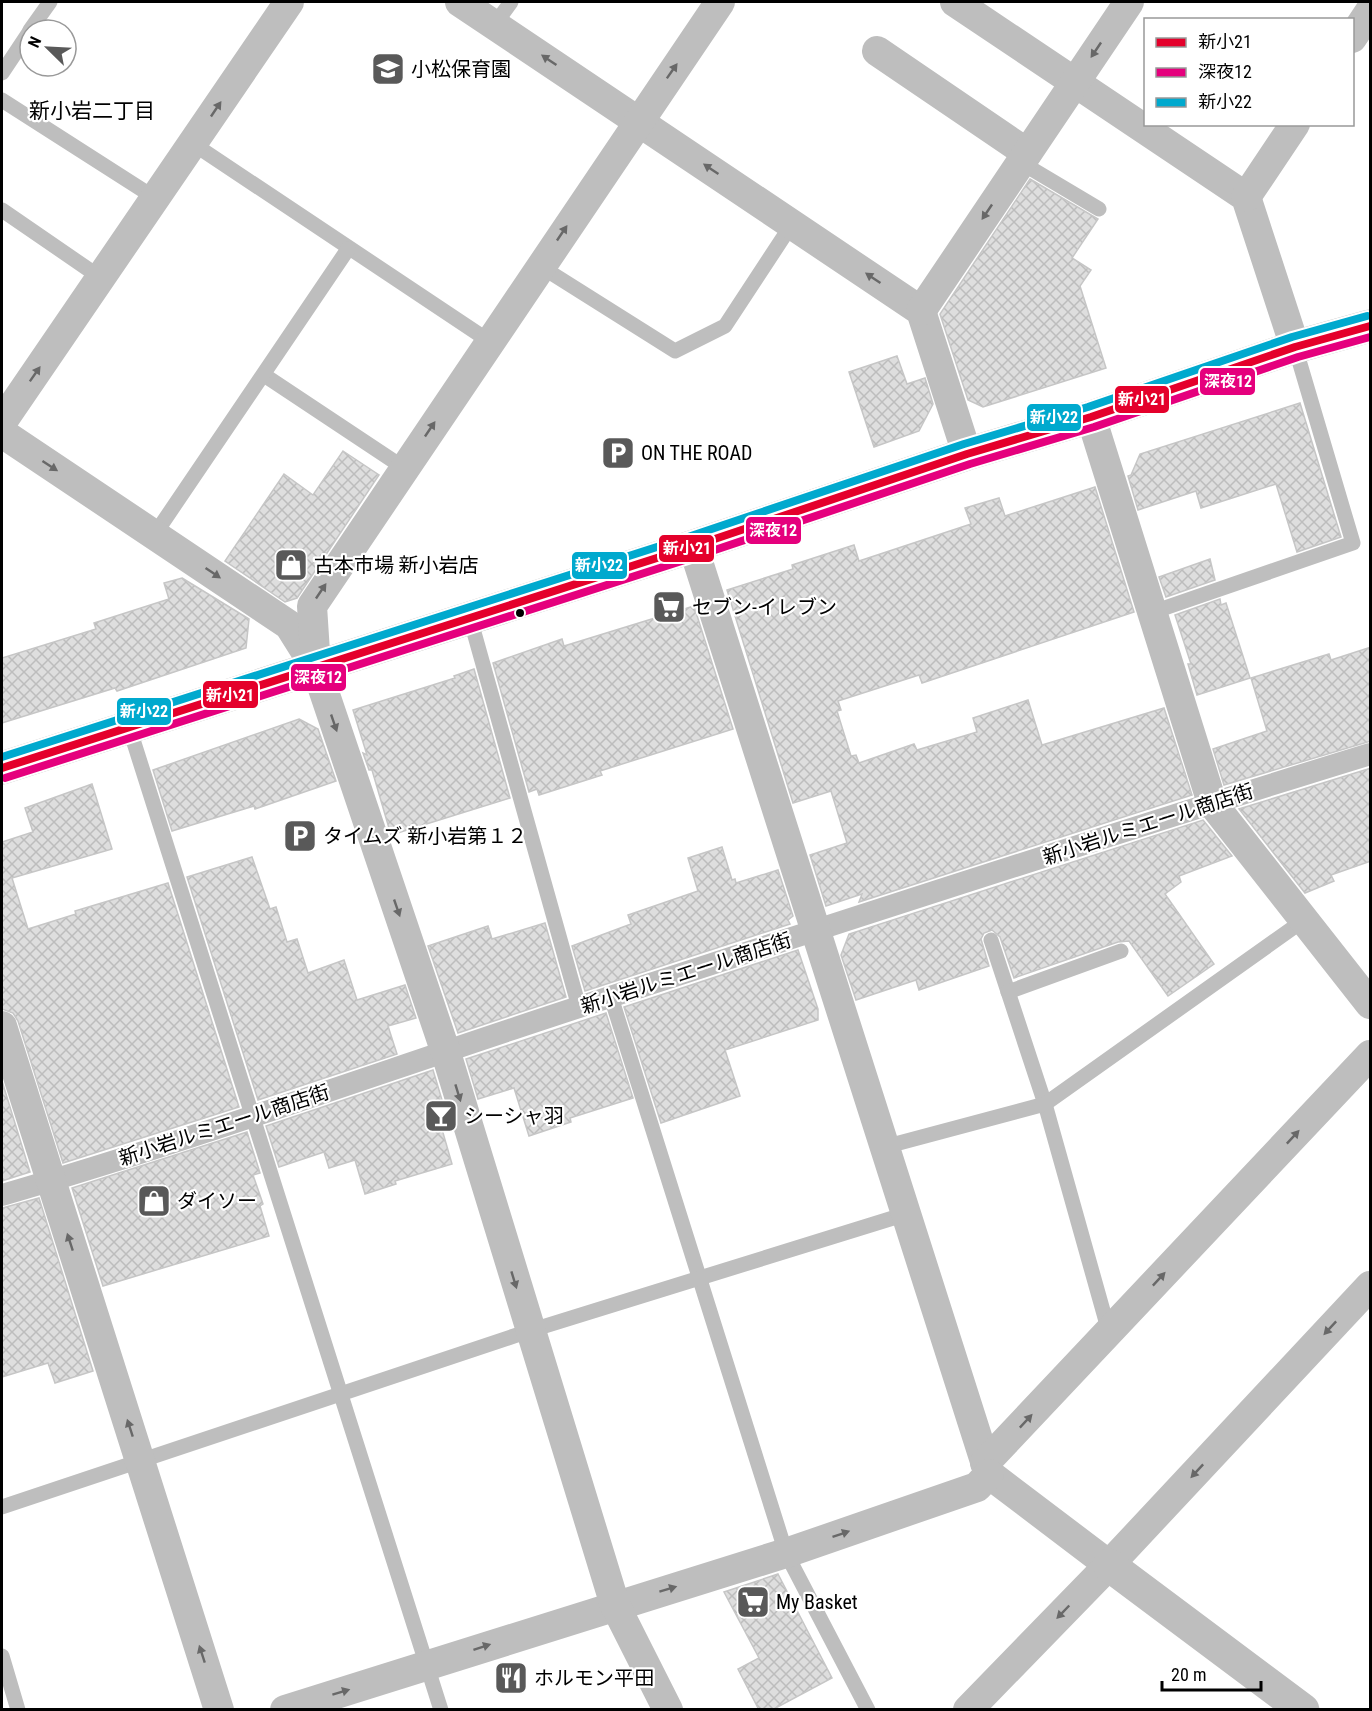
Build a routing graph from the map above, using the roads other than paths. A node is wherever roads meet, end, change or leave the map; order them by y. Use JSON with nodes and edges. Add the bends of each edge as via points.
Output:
{"nodes":[{"id":1,"x":50,"y":2,"type":"edge"},
{"id":2,"x":289,"y":2,"type":"edge"},
{"id":3,"x":460,"y":2,"type":"edge"},
{"id":4,"x":720,"y":2,"type":"edge"},
{"id":5,"x":955,"y":2,"type":"edge"},
{"id":6,"x":1129,"y":2,"type":"edge"},
{"id":7,"x":1371,"y":11,"type":"edge"},
{"id":8,"x":503,"y":13,"type":"edge"},
{"id":9,"x":39,"y":18,"type":"edge"},
{"id":10,"x":1354,"y":36,"type":"edge"},
{"id":11,"x":18,"y":46,"type":"edge"},
{"id":12,"x":877,"y":51,"type":"dead end"},
{"id":13,"x":3,"y":67,"type":"edge"},
{"id":14,"x":1074,"y":81,"type":"junction"},
{"id":15,"x":2,"y":100,"type":"edge"},
{"id":16,"x":638,"y":120,"type":"junction"},
{"id":17,"x":1294,"y":126,"type":"edge"},
{"id":18,"x":192,"y":143,"type":"junction"},
{"id":19,"x":1024,"y":157,"type":"junction"},
{"id":20,"x":1246,"y":197,"type":"junction"},
{"id":21,"x":155,"y":198,"type":"junction"},
{"id":22,"x":1099,"y":209,"type":"dead end"},
{"id":23,"x":2,"y":210,"type":"edge"},
{"id":24,"x":792,"y":224,"type":"junction"},
{"id":25,"x":348,"y":249,"type":"junction"},
{"id":26,"x":540,"y":266,"type":"junction"},
{"id":27,"x":101,"y":278,"type":"junction"},
{"id":28,"x":921,"y":310,"type":"junction"},
{"id":29,"x":1371,"y":326,"type":"edge"},
{"id":30,"x":489,"y":341,"type":"junction"},
{"id":31,"x":1295,"y":347,"type":"junction"},
{"id":32,"x":264,"y":375,"type":"junction"},
{"id":33,"x":1091,"y":417,"type":"junction"},
{"id":34,"x":2,"y":422,"type":"edge"},
{"id":35,"x":2,"y":433,"type":"edge"},
{"id":36,"x":967,"y":454,"type":"junction"},
{"id":37,"x":404,"y":468,"type":"junction"},
{"id":38,"x":155,"y":534,"type":"junction"},
{"id":39,"x":693,"y":546,"type":"junction"},
{"id":40,"x":1154,"y":612,"type":"junction"},
{"id":41,"x":470,"y":618,"type":"junction"},
{"id":42,"x":316,"y":668,"type":"junction"},
{"id":43,"x":129,"y":727,"type":"junction"},
{"id":44,"x":1371,"y":754,"type":"edge"},
{"id":45,"x":2,"y":768,"type":"edge"},
{"id":46,"x":1212,"y":803,"type":"junction"},
{"id":47,"x":1304,"y":920,"type":"junction"},
{"id":48,"x":816,"y":932,"type":"junction"},
{"id":49,"x":991,"y":940,"type":"dead end"},
{"id":50,"x":1121,"y":951,"type":"dead end"},
{"id":51,"x":1008,"y":992,"type":"junction"},
{"id":52,"x":611,"y":997,"type":"junction"},
{"id":53,"x":1371,"y":1004,"type":"edge"},
{"id":54,"x":579,"y":1007,"type":"junction"},
{"id":55,"x":2,"y":1026,"type":"edge"},
{"id":56,"x":446,"y":1053,"type":"junction"},
{"id":57,"x":1371,"y":1054,"type":"edge"},
{"id":58,"x":8,"y":1066,"type":"edge"},
{"id":59,"x":1045,"y":1104,"type":"junction"},
{"id":60,"x":252,"y":1116,"type":"junction"},
{"id":61,"x":884,"y":1147,"type":"junction"},
{"id":62,"x":51,"y":1180,"type":"junction"},
{"id":63,"x":2,"y":1195,"type":"edge"},
{"id":64,"x":906,"y":1214,"type":"junction"},
{"id":65,"x":699,"y":1278,"type":"junction"},
{"id":66,"x":1371,"y":1286,"type":"edge"},
{"id":67,"x":529,"y":1331,"type":"junction"},
{"id":68,"x":1109,"y":1332,"type":"junction"},
{"id":69,"x":341,"y":1394,"type":"junction"},
{"id":70,"x":140,"y":1461,"type":"junction"},
{"id":71,"x":987,"y":1469,"type":"junction"},
{"id":72,"x":2,"y":1506,"type":"edge"},
{"id":73,"x":786,"y":1553,"type":"junction"},
{"id":74,"x":1109,"y":1564,"type":"junction"},
{"id":75,"x":615,"y":1605,"type":"junction"},
{"id":76,"x":2,"y":1656,"type":"edge"},
{"id":77,"x":426,"y":1665,"type":"junction"},
{"id":78,"x":18,"y":1710,"type":"edge"},
{"id":79,"x":219,"y":1710,"type":"edge"},
{"id":80,"x":285,"y":1710,"type":"edge"},
{"id":81,"x":441,"y":1710,"type":"edge"},
{"id":82,"x":668,"y":1710,"type":"edge"},
{"id":83,"x":868,"y":1710,"type":"edge"},
{"id":84,"x":968,"y":1710,"type":"edge"},
{"id":85,"x":1303,"y":1710,"type":"edge"}],
"edges":[{"from":1,"to":9,"type":"lane"},
{"from":18,"to":2,"type":"street","one_way":true},
{"from":3,"to":8,"type":"street"},
{"from":16,"to":4,"type":"street","one_way":true},
{"from":5,"to":14,"type":"street"},
{"from":6,"to":14,"type":"street","one_way":true},
{"from":7,"to":10,"type":"street"},
{"from":16,"to":8,"type":"street","one_way":true},
{"from":11,"to":13,"type":"lane"},
{"from":12,"to":19,"type":"street"},
{"from":14,"to":19,"type":"street"},
{"from":14,"to":20,"type":"street"},
{"from":15,"to":21,"type":"lane"},
{"from":24,"to":16,"type":"street","one_way":true},
{"from":26,"to":16,"type":"street","one_way":true},
{"from":17,"to":20,"type":"street"},
{"from":18,"to":21,"type":"street"},
{"from":18,"to":25,"type":"lane"},
{"from":19,"to":22,"type":"lane"},
{"from":19,"to":28,"type":"street","one_way":true},
{"from":20,"to":31,"type":"street"},
{"from":21,"to":27,"type":"street"},
{"from":23,"to":27,"type":"lane"},
{"from":24,"to":26,"type":"lane","via":[[725,326],[675,351]]},
{"from":28,"to":24,"type":"street","one_way":true},
{"from":25,"to":30,"type":"lane"},
{"from":25,"to":32,"type":"lane"},
{"from":26,"to":30,"type":"street"},
{"from":34,"to":27,"type":"street","one_way":true},
{"from":28,"to":36,"type":"street"},
{"from":29,"to":31,"type":"main road"},
{"from":37,"to":30,"type":"street","one_way":true},
{"from":31,"to":33,"type":"main road"},
{"from":31,"to":40,"type":"lane","via":[[1353,543]]},
{"from":32,"to":37,"type":"lane"},
{"from":32,"to":38,"type":"lane"},
{"from":33,"to":36,"type":"main road"},
{"from":33,"to":40,"type":"street"},
{"from":35,"to":38,"type":"street","one_way":true},
{"from":36,"to":39,"type":"main road"},
{"from":42,"to":37,"type":"street","one_way":true,"via":[[312,606]]},
{"from":38,"to":42,"type":"street","one_way":true,"via":[[289,625]]},
{"from":39,"to":41,"type":"main road"},
{"from":39,"to":48,"type":"street"},
{"from":40,"to":46,"type":"street"},
{"from":41,"to":42,"type":"main road"},
{"from":41,"to":54,"type":"lane"},
{"from":42,"to":43,"type":"main road"},
{"from":42,"to":56,"type":"street","one_way":true},
{"from":43,"to":45,"type":"main road"},
{"from":43,"to":60,"type":"lane"},
{"from":44,"to":46,"type":"street","name":"新小岩ルミエール商店街"},
{"from":46,"to":47,"type":"street"},
{"from":46,"to":48,"type":"street","name":"新小岩ルミエール商店街"},
{"from":47,"to":53,"type":"street"},
{"from":47,"to":59,"type":"lane"},
{"from":48,"to":52,"type":"street","name":"新小岩ルミエール商店街"},
{"from":48,"to":61,"type":"street"},
{"from":49,"to":51,"type":"lane"},
{"from":50,"to":51,"type":"lane"},
{"from":51,"to":59,"type":"lane"},
{"from":52,"to":54,"type":"street","name":"新小岩ルミエール商店街"},
{"from":52,"to":65,"type":"lane"},
{"from":54,"to":56,"type":"street","name":"新小岩ルミエール商店街"},
{"from":55,"to":58,"type":"street"},
{"from":56,"to":60,"type":"street","name":"新小岩ルミエール商店街"},
{"from":56,"to":67,"type":"street","one_way":true},
{"from":68,"to":57,"type":"street","one_way":true},
{"from":58,"to":62,"type":"street"},
{"from":59,"to":61,"type":"lane"},
{"from":59,"to":68,"type":"lane"},
{"from":60,"to":62,"type":"street","name":"新小岩ルミエール商店街"},
{"from":60,"to":69,"type":"lane"},
{"from":61,"to":64,"type":"street"},
{"from":62,"to":63,"type":"street","name":"新小岩ルミエール商店街"},
{"from":70,"to":62,"type":"street","one_way":true},
{"from":64,"to":65,"type":"lane"},
{"from":64,"to":71,"type":"street"},
{"from":65,"to":67,"type":"lane"},
{"from":65,"to":73,"type":"lane"},
{"from":66,"to":74,"type":"street","one_way":true},
{"from":67,"to":69,"type":"lane"},
{"from":67,"to":75,"type":"street"},
{"from":71,"to":68,"type":"street","one_way":true},
{"from":69,"to":70,"type":"lane"},
{"from":69,"to":77,"type":"lane"},
{"from":70,"to":72,"type":"lane"},
{"from":79,"to":70,"type":"street","one_way":true},
{"from":73,"to":71,"type":"street","one_way":true,"via":[[977,1487]]},
{"from":71,"to":74,"type":"street"},
{"from":75,"to":73,"type":"street","one_way":true},
{"from":73,"to":83,"type":"lane"},
{"from":74,"to":84,"type":"street","one_way":true},
{"from":74,"to":85,"type":"main road"},
{"from":77,"to":75,"type":"street","one_way":true},
{"from":75,"to":82,"type":"street"},
{"from":76,"to":78,"type":"lane"},
{"from":80,"to":77,"type":"street","one_way":true},
{"from":77,"to":81,"type":"lane"}]}
